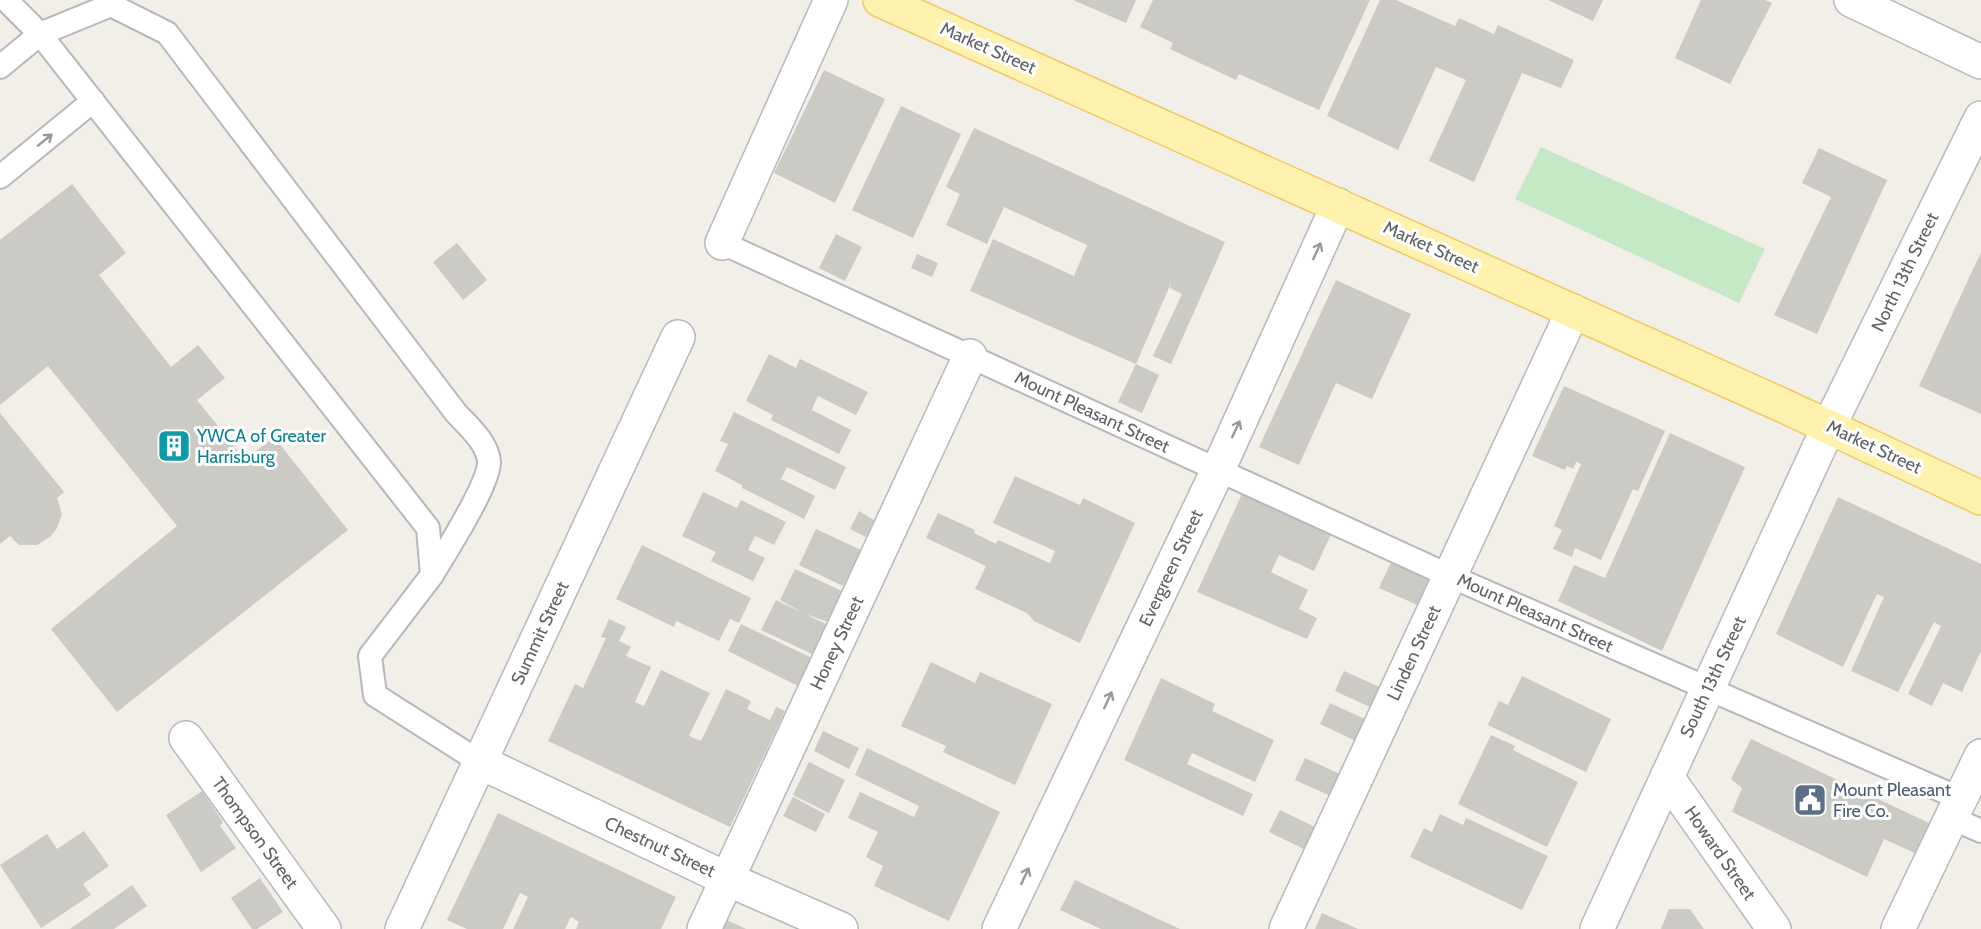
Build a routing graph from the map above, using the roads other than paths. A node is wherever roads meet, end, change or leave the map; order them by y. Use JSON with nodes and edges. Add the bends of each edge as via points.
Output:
{"nodes":[{"id":1,"x":6,"y":0,"type":"edge"},
{"id":2,"x":831,"y":0,"type":"edge"},
{"id":3,"x":880,"y":0,"type":"edge"},
{"id":4,"x":1851,"y":0,"type":"edge"},
{"id":5,"x":40,"y":34,"type":"junction"},
{"id":6,"x":1981,"y":62,"type":"edge"},
{"id":7,"x":0,"y":67,"type":"edge"},
{"id":8,"x":93,"y":101,"type":"junction"},
{"id":9,"x":1981,"y":118,"type":"edge"},
{"id":10,"x":0,"y":177,"type":"edge"},
{"id":11,"x":1338,"y":206,"type":"junction"},
{"id":12,"x":722,"y":243,"type":"joint"},
{"id":13,"x":1573,"y":311,"type":"junction"},
{"id":14,"x":678,"y":338,"type":"dead end"},
{"id":15,"x":970,"y":356,"type":"junction"},
{"id":16,"x":1829,"y":426,"type":"junction"},
{"id":17,"x":1218,"y":470,"type":"junction"},
{"id":18,"x":1981,"y":498,"type":"edge"},
{"id":19,"x":432,"y":574,"type":"junction"},
{"id":20,"x":1450,"y":576,"type":"junction"},
{"id":21,"x":1707,"y":688,"type":"junction"},
{"id":22,"x":186,"y":738,"type":"dead end"},
{"id":23,"x":1981,"y":756,"type":"edge"},
{"id":24,"x":480,"y":762,"type":"junction"},
{"id":25,"x":1667,"y":777,"type":"junction"},
{"id":26,"x":1956,"y":808,"type":"junction"},
{"id":27,"x":1981,"y":831,"type":"edge"},
{"id":28,"x":727,"y":879,"type":"junction"},
{"id":29,"x":324,"y":929,"type":"edge"},
{"id":30,"x":402,"y":929,"type":"edge"},
{"id":31,"x":704,"y":929,"type":"edge"},
{"id":32,"x":841,"y":929,"type":"edge"},
{"id":33,"x":999,"y":929,"type":"edge"},
{"id":34,"x":1286,"y":929,"type":"edge"},
{"id":35,"x":1597,"y":929,"type":"edge"},
{"id":36,"x":1774,"y":929,"type":"edge"},
{"id":37,"x":1898,"y":929,"type":"edge"}],
"edges":[{"from":1,"to":5,"type":"lane"},
{"from":2,"to":12,"type":"street","name":"Mount Pleasant Street"},
{"from":3,"to":11,"type":"main road","name":"Market Street"},
{"from":4,"to":6,"type":"street"},
{"from":5,"to":7,"type":"lane"},
{"from":5,"to":8,"type":"lane"},
{"from":5,"to":19,"type":"lane","via":[[111,5],[167,33],[484,445],[489,463],[470,510]]},
{"from":10,"to":8,"type":"lane","one_way":true},
{"from":8,"to":19,"type":"lane","via":[[428,528]]},
{"from":9,"to":16,"type":"street","name":"North 13th Street"},
{"from":11,"to":13,"type":"main road","name":"Market Street"},
{"from":17,"to":11,"type":"street","name":"Evergreen Street","one_way":true},
{"from":12,"to":15,"type":"lane","name":"Mount Pleasant Street"},
{"from":13,"to":16,"type":"main road","name":"Market Street"},
{"from":13,"to":20,"type":"street","name":"Linden Street"},
{"from":14,"to":24,"type":"street","name":"Summit Street"},
{"from":15,"to":17,"type":"lane","name":"Mount Pleasant Street"},
{"from":15,"to":28,"type":"street","name":"Honey Street"},
{"from":16,"to":18,"type":"main road","name":"Market Street"},
{"from":16,"to":21,"type":"street","name":"South 13th Street"},
{"from":17,"to":20,"type":"lane","name":"Mount Pleasant Street"},
{"from":33,"to":17,"type":"street","name":"Evergreen Street","one_way":true},
{"from":19,"to":24,"type":"lane","via":[[370,656],[375,695]]},
{"from":20,"to":21,"type":"lane","name":"Mount Pleasant Street"},
{"from":20,"to":34,"type":"street","name":"Linden Street"},
{"from":21,"to":25,"type":"street","name":"South 13th Street"},
{"from":21,"to":26,"type":"lane","name":"Mount Pleasant Street"},
{"from":22,"to":29,"type":"street","name":"Thompson Street"},
{"from":23,"to":26,"type":"street"},
{"from":24,"to":28,"type":"street","name":"Chestnut Street"},
{"from":24,"to":30,"type":"street","name":"Summit Street"},
{"from":25,"to":35,"type":"street","name":"South 13th Street"},
{"from":25,"to":36,"type":"street","name":"Howard Street"},
{"from":26,"to":27,"type":"lane","name":"Mount Pleasant Street"},
{"from":26,"to":37,"type":"street"},
{"from":28,"to":31,"type":"street","name":"Honey Street"},
{"from":28,"to":32,"type":"street","name":"Chestnut Street"}]}
